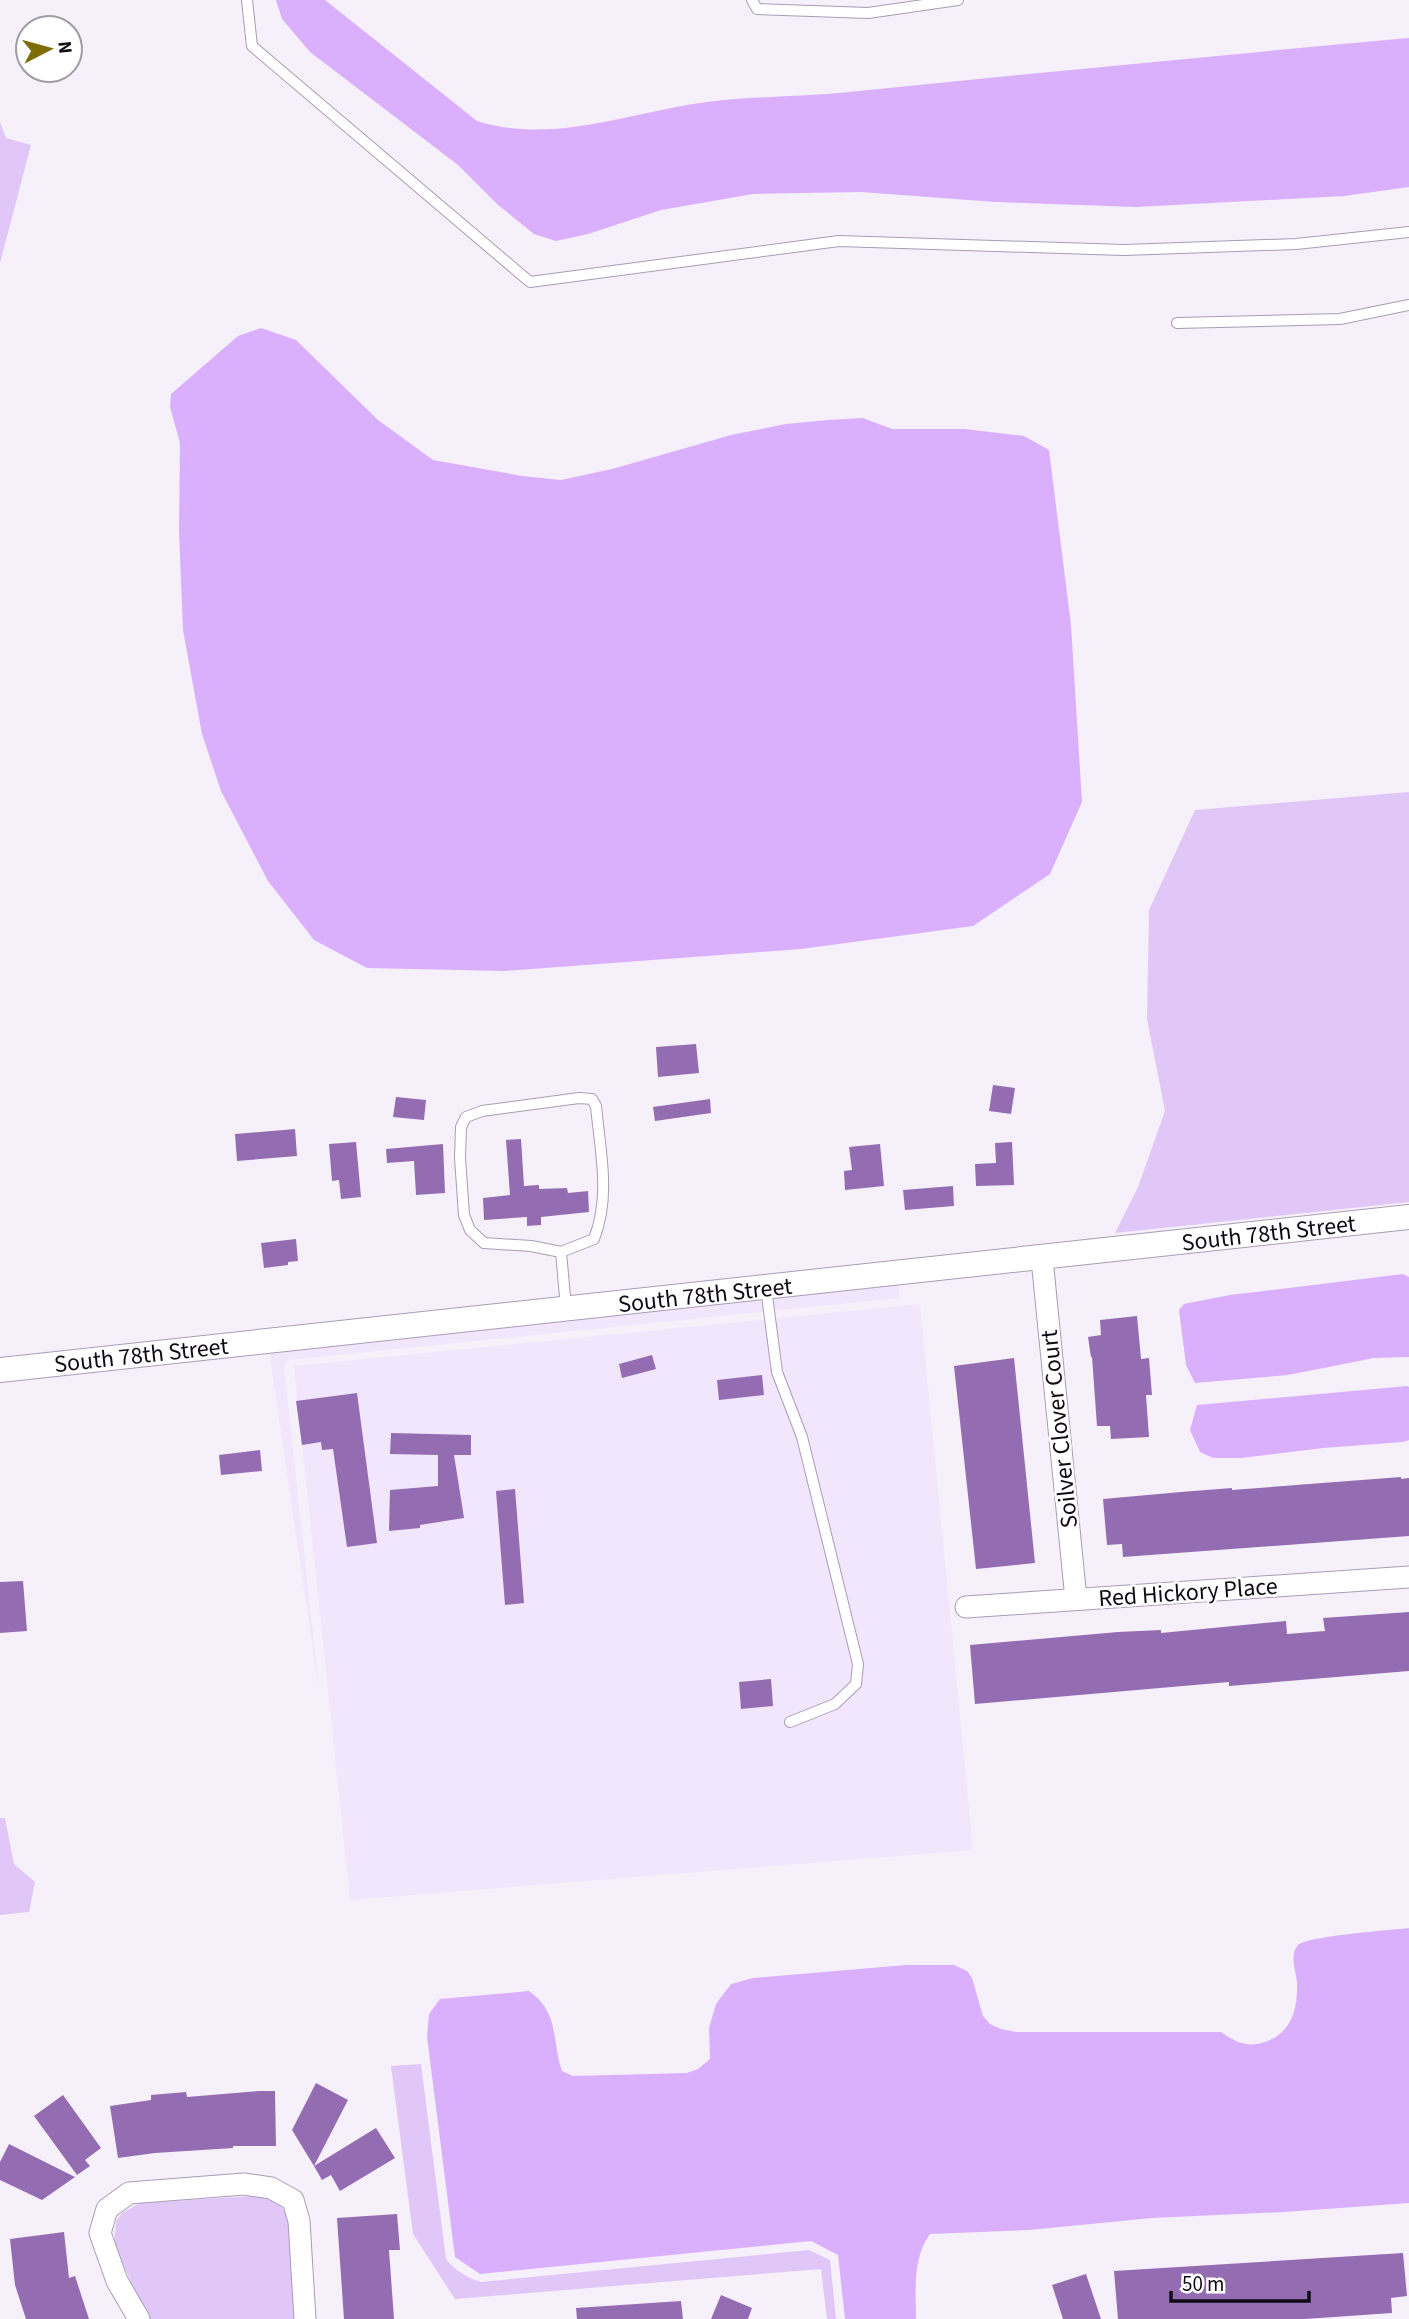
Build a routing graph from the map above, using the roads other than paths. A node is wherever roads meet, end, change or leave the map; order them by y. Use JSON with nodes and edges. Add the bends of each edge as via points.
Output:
{"nodes":[{"id":1,"x":247,"y":0,"type":"edge"},
{"id":2,"x":752,"y":0,"type":"edge"},
{"id":3,"x":958,"y":0,"type":"edge"},
{"id":4,"x":1409,"y":232,"type":"edge"},
{"id":5,"x":1409,"y":305,"type":"edge"},
{"id":6,"x":1177,"y":323,"type":"dead end"},
{"id":7,"x":1409,"y":1217,"type":"edge"},
{"id":8,"x":561,"y":1252,"type":"junction"},
{"id":9,"x":1042,"y":1259,"type":"junction"},
{"id":10,"x":766,"y":1288,"type":"junction"},
{"id":11,"x":566,"y":1308,"type":"junction"},
{"id":12,"x":0,"y":1370,"type":"edge"},
{"id":13,"x":1409,"y":1577,"type":"edge"},
{"id":14,"x":1076,"y":1599,"type":"junction"},
{"id":15,"x":967,"y":1606,"type":"dead end"},
{"id":16,"x":790,"y":1723,"type":"dead end"},
{"id":17,"x":139,"y":2319,"type":"edge"},
{"id":18,"x":305,"y":2319,"type":"edge"}],
"edges":[{"from":1,"to":4,"type":"lane","via":[[252,46],[530,282],[839,241],[1124,250],[1296,244]]},
{"from":2,"to":3,"type":"lane","via":[[757,9],[869,13]]},
{"from":5,"to":6,"type":"lane","via":[[1340,319]]},
{"from":7,"to":9,"type":"street","name":"South 78th Street"},
{"from":8,"to":8,"type":"lane","via":[[594,1239],[601,1221],[605,1199],[592,1099],[482,1111],[466,1117],[460,1158],[464,1215],[470,1230],[484,1243]]},
{"from":8,"to":11,"type":"lane"},
{"from":9,"to":10,"type":"street","name":"South 78th Street"},
{"from":9,"to":14,"type":"street","name":"Soilver Clover Court"},
{"from":10,"to":11,"type":"street","name":"South 78th Street"},
{"from":10,"to":16,"type":"lane","via":[[777,1372],[802,1437],[858,1664],[856,1684],[835,1704]]},
{"from":11,"to":12,"type":"street","name":"South 78th Street"},
{"from":13,"to":14,"type":"street","name":"Red Hickory Place"},
{"from":14,"to":15,"type":"street","name":"Red Hickory Place"},
{"from":17,"to":18,"type":"street","via":[[117,2281],[100,2232],[107,2209],[129,2193],[244,2184],[271,2188],[293,2200],[299,2221]]}]}
